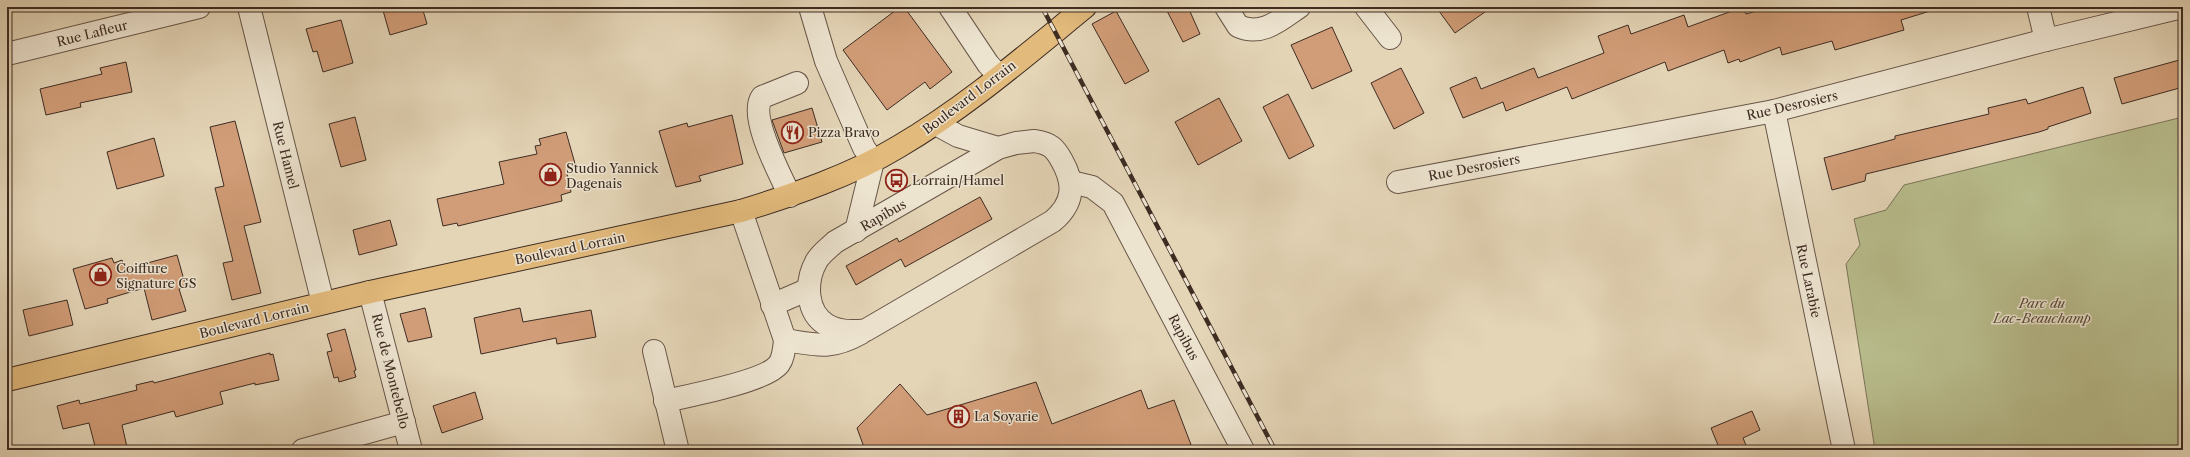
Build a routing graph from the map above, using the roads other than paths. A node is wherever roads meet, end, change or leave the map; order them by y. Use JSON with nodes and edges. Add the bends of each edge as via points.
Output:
{"nodes":[{"id":1,"x":199,"y":7,"type":"edge"},
{"id":2,"x":249,"y":7,"type":"edge"},
{"id":3,"x":810,"y":7,"type":"edge"},
{"id":4,"x":950,"y":7,"type":"edge"},
{"id":5,"x":1085,"y":7,"type":"edge"},
{"id":6,"x":1226,"y":7,"type":"edge"},
{"id":7,"x":1299,"y":7,"type":"edge"},
{"id":8,"x":1366,"y":7,"type":"edge"},
{"id":9,"x":2038,"y":7,"type":"edge"},
{"id":10,"x":2182,"y":7,"type":"edge"},
{"id":11,"x":1390,"y":38,"type":"dead end"},
{"id":12,"x":2046,"y":40,"type":"junction"},
{"id":13,"x":7,"y":54,"type":"edge"},
{"id":14,"x":999,"y":76,"type":"junction"},
{"id":15,"x":797,"y":83,"type":"dead end"},
{"id":16,"x":1774,"y":111,"type":"junction"},
{"id":17,"x":936,"y":124,"type":"junction"},
{"id":18,"x":998,"y":148,"type":"junction"},
{"id":19,"x":873,"y":161,"type":"junction"},
{"id":20,"x":1071,"y":182,"type":"junction"},
{"id":21,"x":1398,"y":182,"type":"dead end"},
{"id":22,"x":790,"y":196,"type":"junction"},
{"id":23,"x":741,"y":211,"type":"junction"},
{"id":24,"x":856,"y":231,"type":"junction"},
{"id":25,"x":809,"y":289,"type":"junction"},
{"id":26,"x":370,"y":292,"type":"junction"},
{"id":27,"x":323,"y":303,"type":"junction"},
{"id":28,"x":772,"y":305,"type":"junction"},
{"id":29,"x":866,"y":330,"type":"junction"},
{"id":30,"x":785,"y":340,"type":"junction"},
{"id":31,"x":654,"y":351,"type":"dead end"},
{"id":32,"x":7,"y":380,"type":"edge"},
{"id":33,"x":665,"y":401,"type":"junction"},
{"id":34,"x":404,"y":422,"type":"junction"},
{"id":35,"x":678,"y":447,"type":"dead end"},
{"id":36,"x":304,"y":450,"type":"edge"},
{"id":37,"x":411,"y":450,"type":"edge"},
{"id":38,"x":1243,"y":450,"type":"edge"},
{"id":39,"x":1844,"y":450,"type":"edge"}],
"edges":[{"from":1,"to":13,"type":"street","name":"Rue Lafleur"},
{"from":2,"to":27,"type":"street","name":"Rue Hamel"},
{"from":3,"to":19,"type":"street","via":[[826,61],[864,148]]},
{"from":4,"to":14,"type":"street","via":[[988,64]]},
{"from":5,"to":14,"type":"main road","name":"Boulevard Lorrain"},
{"from":6,"to":7,"type":"street","via":[[1238,26],[1254,30],[1267,29]]},
{"from":8,"to":11,"type":"street"},
{"from":9,"to":12,"type":"street"},
{"from":10,"to":12,"type":"street","name":"Rue Desrosiers"},
{"from":12,"to":16,"type":"street","name":"Rue Desrosiers"},
{"from":14,"to":17,"type":"main road","name":"Boulevard Lorrain"},
{"from":15,"to":22,"type":"street","via":[[762,97],[759,101],[759,118],[769,152]]},
{"from":16,"to":21,"type":"street","name":"Rue Desrosiers"},
{"from":16,"to":39,"type":"street","name":"Rue Larabie"},
{"from":17,"to":18,"type":"street","via":[[958,136]]},
{"from":17,"to":19,"type":"main road","name":"Boulevard Lorrain"},
{"from":18,"to":20,"type":"street","name":"Rapibus","via":[[1016,143],[1045,142],[1056,148]]},
{"from":18,"to":24,"type":"street","name":"Rapibus"},
{"from":19,"to":22,"type":"main road","name":"Boulevard Lorrain"},
{"from":19,"to":24,"type":"street"},
{"from":20,"to":29,"type":"street","name":"Rapibus","via":[[1070,197],[1063,213],[1053,221]]},
{"from":20,"to":38,"type":"street","name":"Rapibus","via":[[1092,187],[1113,203]]},
{"from":22,"to":23,"type":"main road","name":"Boulevard Lorrain"},
{"from":23,"to":26,"type":"main road","name":"Boulevard Lorrain"},
{"from":23,"to":28,"type":"street"},
{"from":24,"to":25,"type":"street","name":"Rapibus","via":[[835,242],[817,261],[811,273]]},
{"from":25,"to":28,"type":"street"},
{"from":25,"to":29,"type":"street","name":"Rapibus","via":[[809,300],[815,313],[827,326],[852,332]]},
{"from":26,"to":27,"type":"main road","name":"Boulevard Lorrain"},
{"from":26,"to":34,"type":"street","name":"Rue de Montebello"},
{"from":27,"to":32,"type":"main road","name":"Boulevard Lorrain"},
{"from":28,"to":30,"type":"street"},
{"from":29,"to":30,"type":"street","name":"Rapibus","via":[[847,341],[820,346]]},
{"from":30,"to":33,"type":"street","via":[[780,363],[763,376]]},
{"from":31,"to":33,"type":"street"},
{"from":33,"to":35,"type":"street"},
{"from":34,"to":36,"type":"street"},
{"from":34,"to":37,"type":"street","name":"Rue de Montebello"}]}
